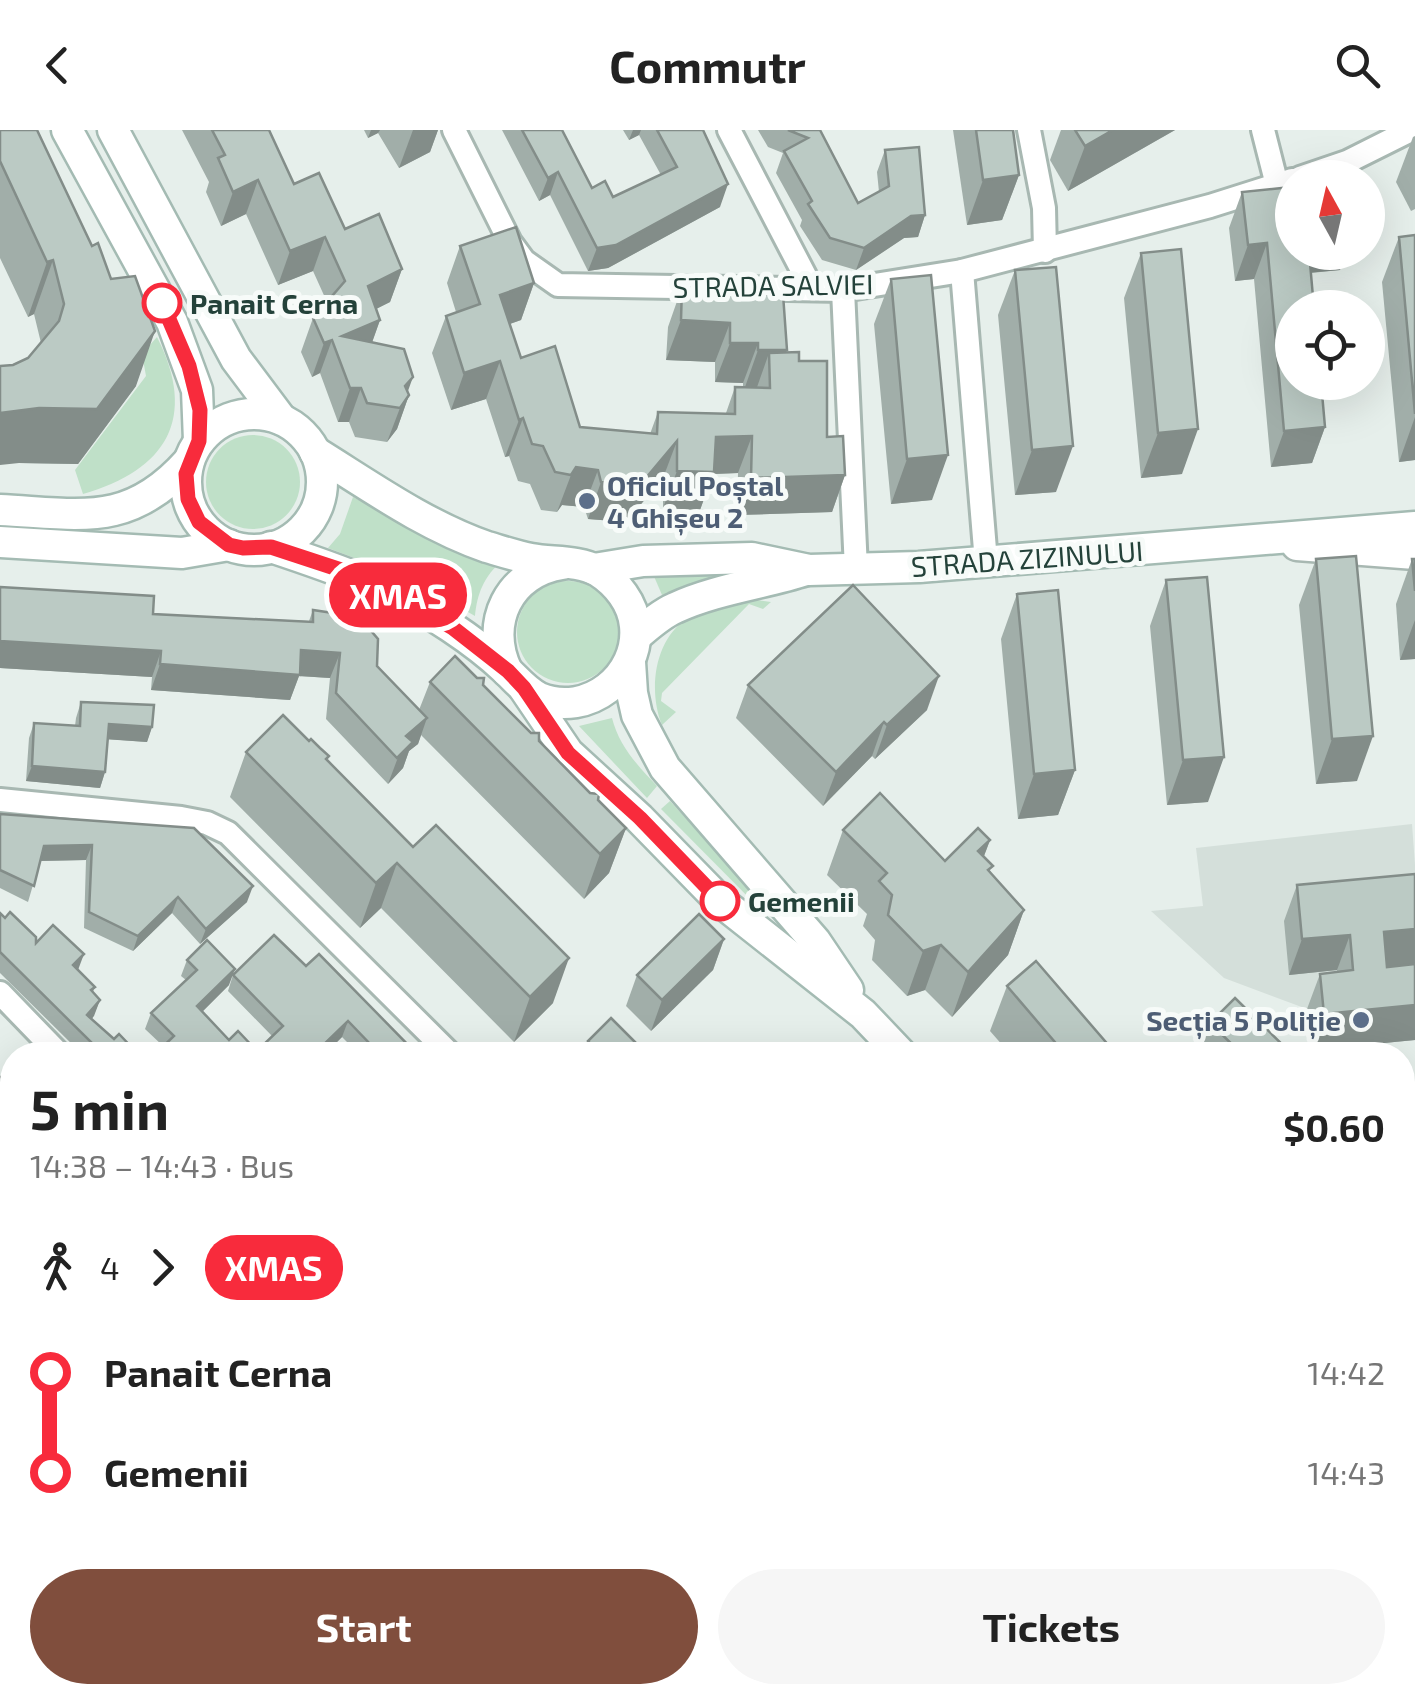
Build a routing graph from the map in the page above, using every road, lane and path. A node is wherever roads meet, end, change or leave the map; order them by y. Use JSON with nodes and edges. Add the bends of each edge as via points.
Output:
{"nodes":[{"id":1,"x":67,"y":130,"type":"edge"},
{"id":2,"x":112,"y":130,"type":"edge"},
{"id":3,"x":454,"y":130,"type":"edge"},
{"id":4,"x":729,"y":130,"type":"edge"},
{"id":5,"x":1029,"y":130,"type":"edge"},
{"id":6,"x":1263,"y":130,"type":"edge"},
{"id":7,"x":1412,"y":130,"type":"edge"},
{"id":8,"x":1275,"y":160,"type":"edge"},
{"id":9,"x":1351,"y":160,"type":"edge"},
{"id":10,"x":1275,"y":186,"type":"edge"},
{"id":11,"x":1044,"y":250,"type":"junction"},
{"id":12,"x":962,"y":271,"type":"junction"},
{"id":13,"x":812,"y":289,"type":"junction"},
{"id":14,"x":844,"y":290,"type":"junction"},
{"id":15,"x":281,"y":420,"type":"junction"},
{"id":16,"x":194,"y":452,"type":"junction"},
{"id":17,"x":314,"y":452,"type":"junction"},
{"id":18,"x":0,"y":510,"type":"edge"},
{"id":19,"x":1415,"y":512,"type":"edge"},
{"id":20,"x":1415,"y":528,"type":"edge"},
{"id":21,"x":1244,"y":541,"type":"junction"},
{"id":22,"x":0,"y":542,"type":"edge"},
{"id":23,"x":229,"y":545,"type":"junction"},
{"id":24,"x":271,"y":547,"type":"junction"},
{"id":25,"x":1415,"y":554,"type":"edge"},
{"id":26,"x":986,"y":562,"type":"junction"},
{"id":27,"x":579,"y":566,"type":"junction"},
{"id":28,"x":856,"y":569,"type":"junction"},
{"id":29,"x":809,"y":570,"type":"junction"},
{"id":30,"x":633,"y":648,"type":"junction"},
{"id":31,"x":516,"y":680,"type":"junction"},
{"id":32,"x":0,"y":800,"type":"edge"},
{"id":33,"x":0,"y":994,"type":"edge"},
{"id":34,"x":864,"y":1014,"type":"junction"},
{"id":35,"x":47,"y":1042,"type":"edge"},
{"id":36,"x":438,"y":1042,"type":"edge"},
{"id":37,"x":890,"y":1042,"type":"edge"}],
"edges":[{"from":1,"to":16,"type":"main road","via":[[172,322],[196,390]]},
{"from":2,"to":15,"type":"main road","via":[[236,359]]},
{"from":3,"to":13,"type":"street","name":"STRADA SALVIEI","via":[[510,242],[524,262],[558,285]]},
{"from":4,"to":13,"type":"street"},
{"from":5,"to":11,"type":"street","via":[[1044,208]]},
{"from":6,"to":8,"type":"street"},
{"from":7,"to":9,"type":"street"},
{"from":10,"to":11,"type":"street","name":"STRADA SALVIEI"},
{"from":11,"to":12,"type":"street","name":"STRADA SALVIEI"},
{"from":12,"to":14,"type":"street","name":"STRADA SALVIEI"},
{"from":12,"to":26,"type":"street"},
{"from":13,"to":14,"type":"street","name":"STRADA SALVIEI"},
{"from":14,"to":28,"type":"street"},
{"from":15,"to":16,"type":"main road","via":[[264,414],[228,419]]},
{"from":15,"to":17,"type":"main road"},
{"from":16,"to":18,"type":"main road","via":[[168,484],[132,507],[68,514]]},
{"from":16,"to":23,"type":"main road","via":[[186,487],[192,511]]},
{"from":17,"to":24,"type":"main road","via":[[322,477],[312,516],[295,536]]},
{"from":17,"to":27,"type":"main road","via":[[443,529],[530,559]]},
{"from":19,"to":21,"type":"main road","name":"STRADA ZIZINULUI"},
{"from":20,"to":21,"type":"main road","name":"STRADA ZIZINULUI"},
{"from":21,"to":25,"type":"main road","name":"STRADA ZIZINULUI"},
{"from":21,"to":26,"type":"main road","name":"STRADA ZIZINULUI"},
{"from":22,"to":23,"type":"main road","via":[[182,553]]},
{"from":23,"to":24,"type":"main road"},
{"from":24,"to":31,"type":"main road","via":[[389,591],[453,628]]},
{"from":26,"to":28,"type":"main road","name":"STRADA ZIZINULUI"},
{"from":27,"to":29,"type":"main road","name":"STRADA ZIZINULUI","via":[[752,558]]},
{"from":27,"to":30,"type":"main road","via":[[615,584],[627,599]]},
{"from":27,"to":31,"type":"main road","via":[[532,572],[508,596],[498,628],[501,658]]},
{"from":28,"to":29,"type":"main road","name":"STRADA ZIZINULUI"},
{"from":29,"to":30,"type":"main road","name":"STRADA ZIZINULUI","via":[[672,608]]},
{"from":30,"to":31,"type":"main road","via":[[608,689],[575,702],[540,698]]},
{"from":30,"to":34,"type":"main road","via":[[637,715],[660,760],[814,940]]},
{"from":31,"to":34,"type":"main road","via":[[568,753],[720,901]]},
{"from":32,"to":36,"type":"street","via":[[181,818],[228,833]]},
{"from":33,"to":35,"type":"street"},
{"from":34,"to":37,"type":"main road"}]}
